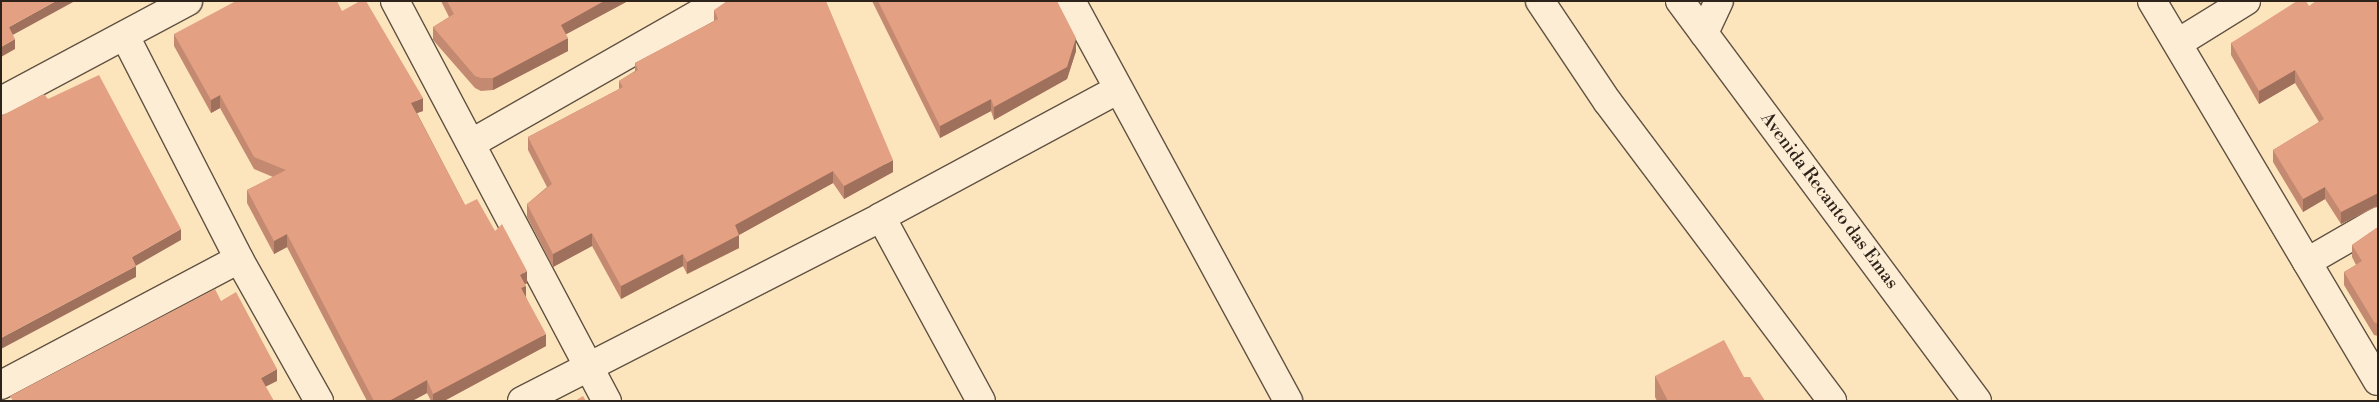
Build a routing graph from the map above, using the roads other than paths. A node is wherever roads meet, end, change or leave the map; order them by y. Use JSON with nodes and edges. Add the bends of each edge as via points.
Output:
{"nodes":[{"id":1,"x":188,"y":1,"type":"edge"},
{"id":2,"x":395,"y":1,"type":"edge"},
{"id":3,"x":721,"y":1,"type":"edge"},
{"id":4,"x":1071,"y":1,"type":"edge"},
{"id":5,"x":1540,"y":1,"type":"edge"},
{"id":6,"x":1680,"y":1,"type":"edge"},
{"id":7,"x":1719,"y":1,"type":"edge"},
{"id":8,"x":2152,"y":1,"type":"edge"},
{"id":9,"x":2246,"y":1,"type":"edge"},
{"id":10,"x":1704,"y":33,"type":"junction"},
{"id":11,"x":125,"y":36,"type":"junction"},
{"id":12,"x":2178,"y":43,"type":"junction"},
{"id":13,"x":1117,"y":90,"type":"junction"},
{"id":14,"x":1,"y":101,"type":"edge"},
{"id":15,"x":472,"y":143,"type":"junction"},
{"id":16,"x":881,"y":217,"type":"junction"},
{"id":17,"x":2378,"y":220,"type":"edge"},
{"id":18,"x":239,"y":259,"type":"junction"},
{"id":19,"x":2307,"y":262,"type":"junction"},
{"id":20,"x":590,"y":366,"type":"junction"},
{"id":21,"x":2378,"y":381,"type":"edge"},
{"id":22,"x":1,"y":385,"type":"edge"},
{"id":23,"x":319,"y":401,"type":"edge"},
{"id":24,"x":522,"y":401,"type":"edge"},
{"id":25,"x":607,"y":401,"type":"edge"},
{"id":26,"x":981,"y":401,"type":"edge"},
{"id":27,"x":1288,"y":401,"type":"edge"},
{"id":28,"x":1832,"y":401,"type":"edge"},
{"id":29,"x":1977,"y":401,"type":"edge"}],
"edges":[{"from":1,"to":11,"type":"street"},
{"from":2,"to":15,"type":"street"},
{"from":3,"to":15,"type":"street"},
{"from":4,"to":13,"type":"street"},
{"from":5,"to":28,"type":"street","via":[[1607,101]]},
{"from":6,"to":10,"type":"street","name":"Avenida Recanto das Emas"},
{"from":7,"to":10,"type":"street"},
{"from":8,"to":12,"type":"street"},
{"from":9,"to":12,"type":"street"},
{"from":10,"to":29,"type":"street","name":"Avenida Recanto das Emas"},
{"from":11,"to":14,"type":"street"},
{"from":11,"to":18,"type":"street"},
{"from":12,"to":19,"type":"street"},
{"from":13,"to":16,"type":"street"},
{"from":13,"to":27,"type":"street"},
{"from":15,"to":20,"type":"street"},
{"from":16,"to":20,"type":"street"},
{"from":16,"to":26,"type":"street"},
{"from":17,"to":19,"type":"street"},
{"from":18,"to":22,"type":"street"},
{"from":18,"to":23,"type":"street"},
{"from":19,"to":21,"type":"street"},
{"from":20,"to":24,"type":"street"},
{"from":20,"to":25,"type":"street"}]}
